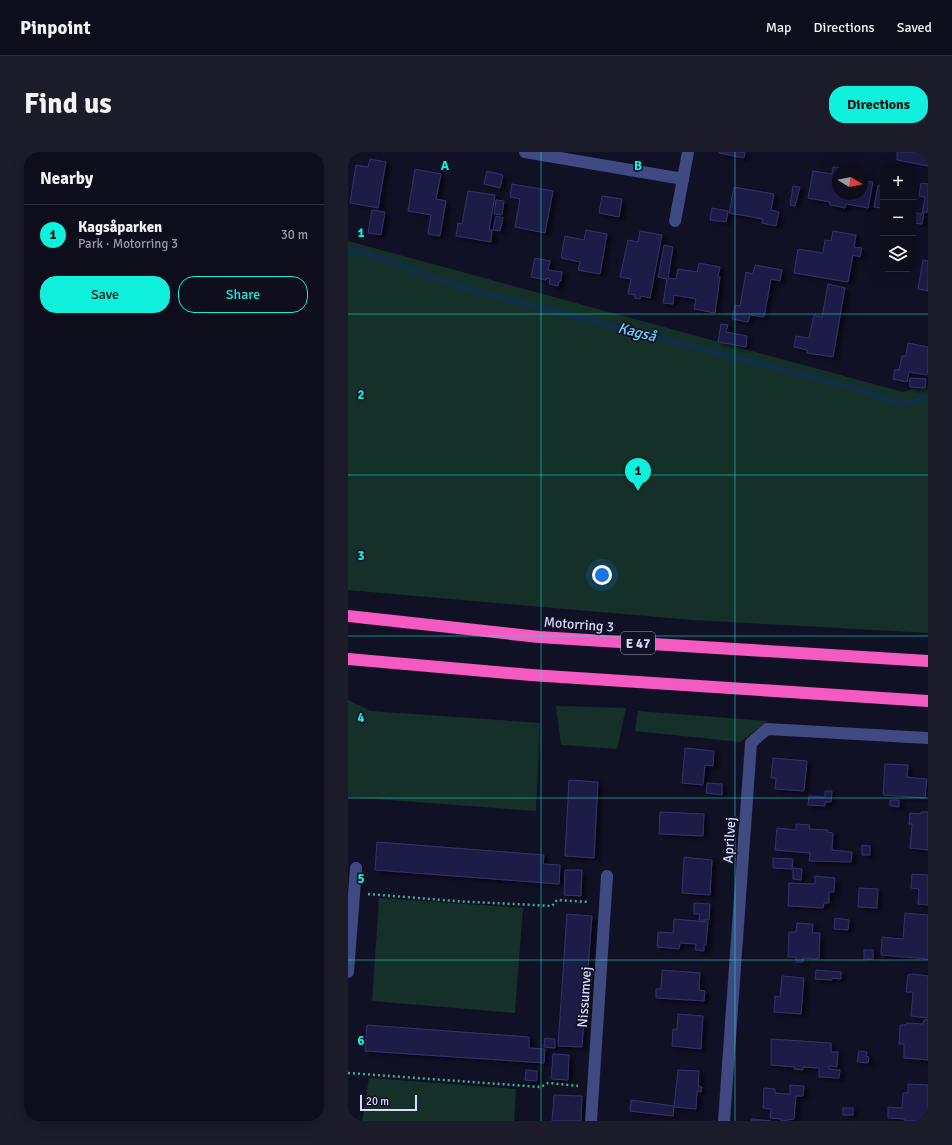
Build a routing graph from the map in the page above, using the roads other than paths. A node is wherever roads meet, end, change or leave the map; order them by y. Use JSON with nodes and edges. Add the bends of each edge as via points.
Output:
{"nodes":[{"id":1,"x":525,"y":152,"type":"edge"},
{"id":2,"x":688,"y":152,"type":"edge"},
{"id":3,"x":683,"y":179,"type":"junction"},
{"id":4,"x":675,"y":221,"type":"dead end"},
{"id":5,"x":348,"y":616,"type":"edge"},
{"id":6,"x":348,"y":659,"type":"edge"},
{"id":7,"x":928,"y":661,"type":"edge"},
{"id":8,"x":928,"y":701,"type":"edge"},
{"id":9,"x":928,"y":738,"type":"edge"},
{"id":10,"x":356,"y":868,"type":"dead end"},
{"id":11,"x":608,"y":876,"type":"dead end"},
{"id":12,"x":348,"y":972,"type":"edge"},
{"id":13,"x":591,"y":1121,"type":"edge"},
{"id":14,"x":724,"y":1121,"type":"edge"}],
"edges":[{"from":1,"to":3,"type":"street"},
{"from":2,"to":3,"type":"street"},
{"from":3,"to":4,"type":"street"},
{"from":5,"to":7,"type":"highway","name":"Motorring 3","number":"E 47","via":[[539,637]]},
{"from":6,"to":8,"type":"highway","via":[[531,675]]},
{"from":9,"to":14,"type":"street","name":"Aprilvej","via":[[767,729],[751,743]]},
{"from":10,"to":12,"type":"street"},
{"from":11,"to":13,"type":"street","name":"Nissumvej"}]}
